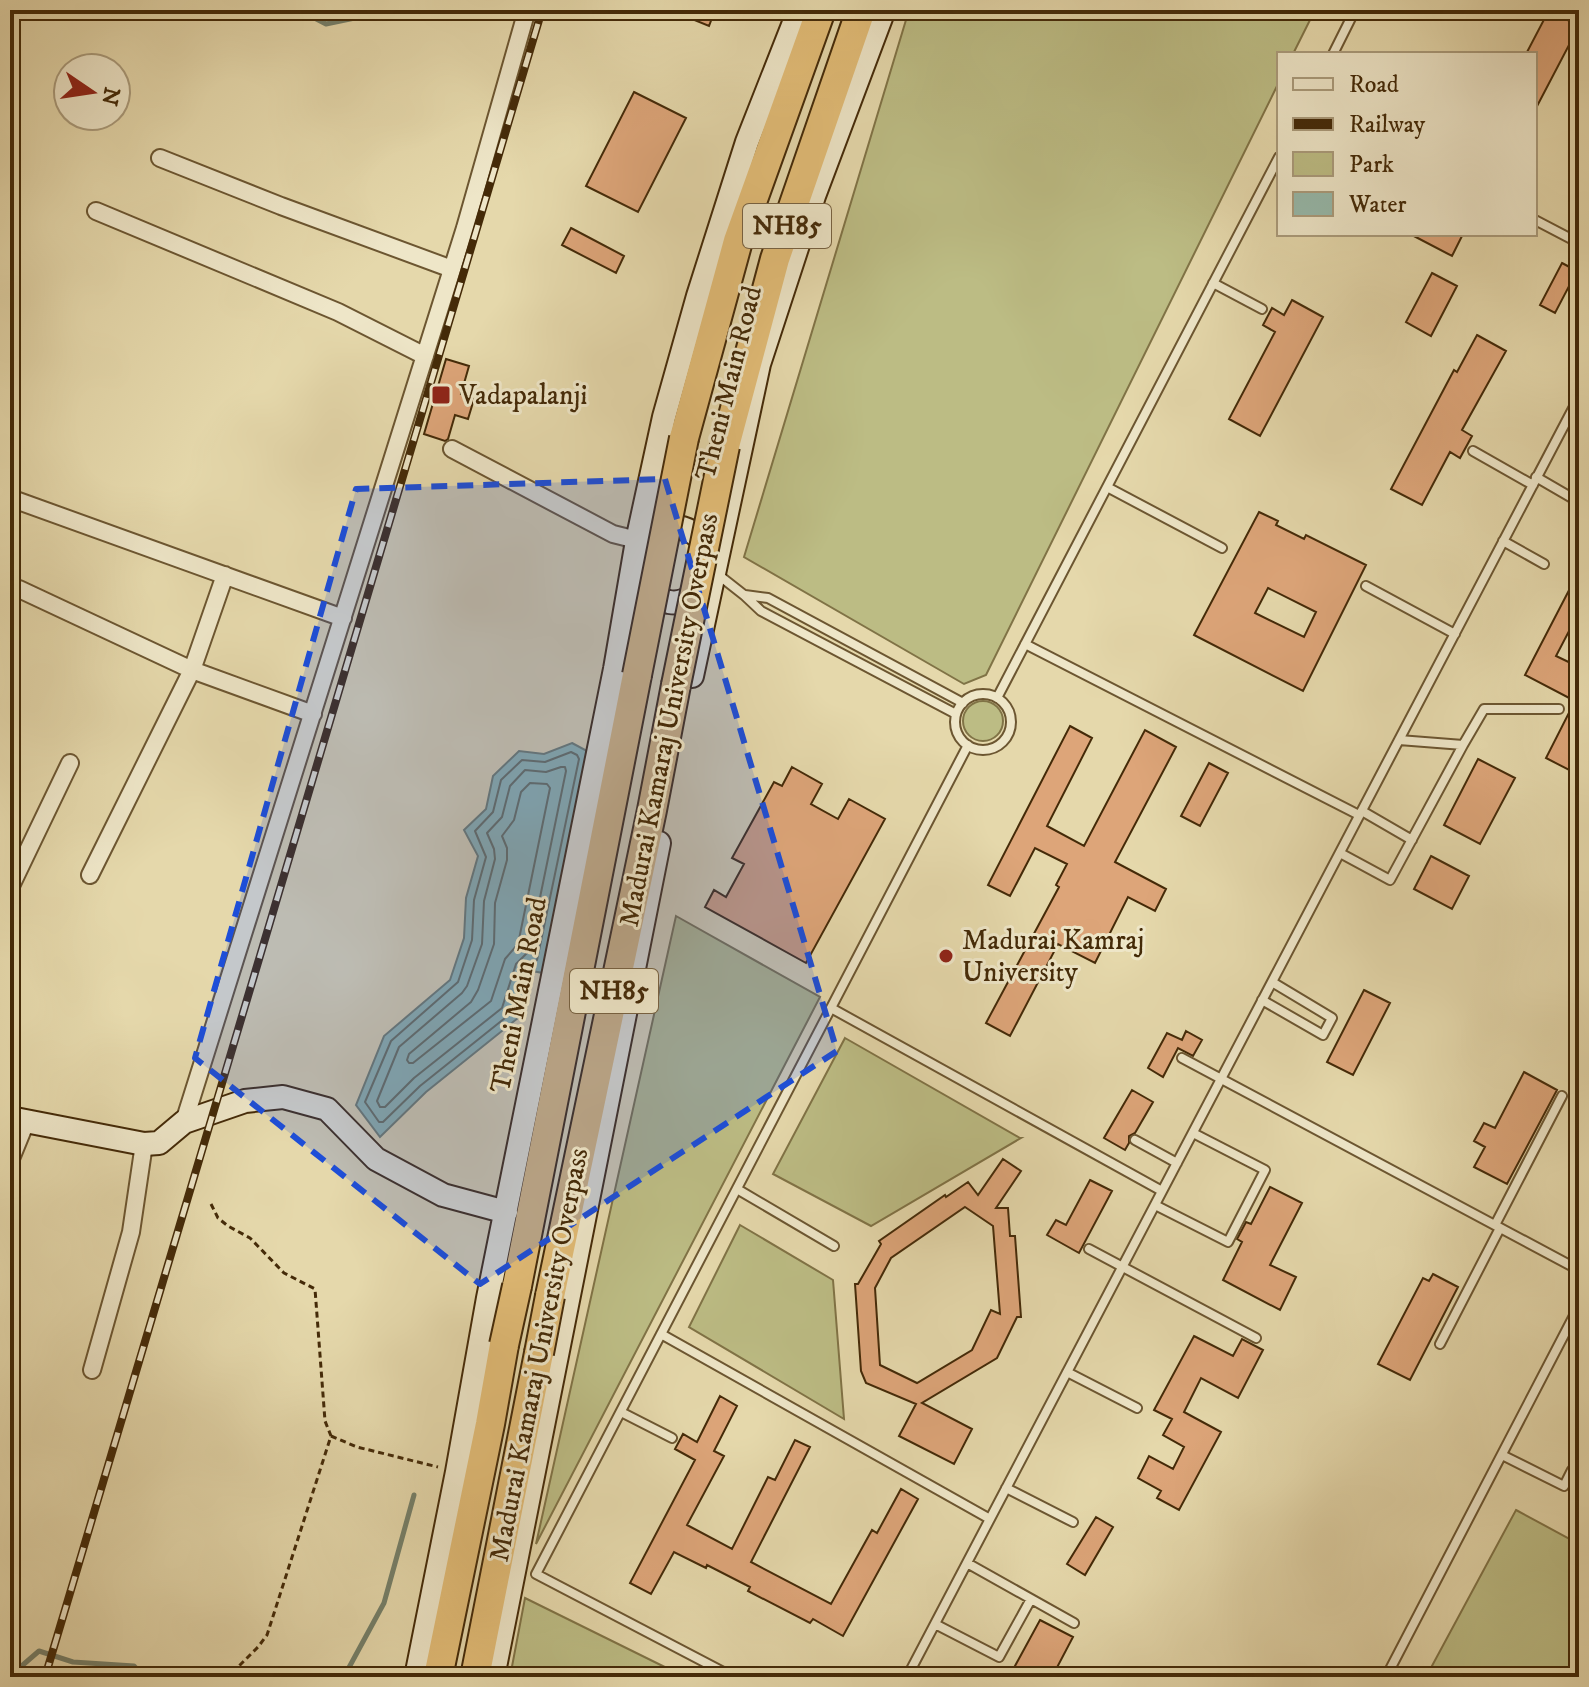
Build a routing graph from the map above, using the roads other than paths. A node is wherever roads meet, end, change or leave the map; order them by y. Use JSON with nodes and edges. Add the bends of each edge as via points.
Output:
{"nodes":[{"id":1,"x":527,"y":10,"type":"edge"},
{"id":2,"x":799,"y":10,"type":"edge"},
{"id":3,"x":821,"y":10,"type":"edge"},
{"id":4,"x":861,"y":10,"type":"edge"},
{"id":5,"x":884,"y":10,"type":"edge"},
{"id":6,"x":1355,"y":10,"type":"edge"},
{"id":7,"x":1334,"y":52,"type":"edge"},
{"id":8,"x":160,"y":158,"type":"dead end"},
{"id":9,"x":1277,"y":161,"type":"edge"},
{"id":10,"x":96,"y":211,"type":"dead end"},
{"id":11,"x":1537,"y":221,"type":"edge"},
{"id":12,"x":1579,"y":243,"type":"edge"},
{"id":13,"x":452,"y":269,"type":"junction"},
{"id":14,"x":1213,"y":283,"type":"junction"},
{"id":15,"x":1262,"y":309,"type":"dead end"},
{"id":16,"x":425,"y":356,"type":"junction"},
{"id":17,"x":1579,"y":397,"type":"edge"},
{"id":18,"x":1570,"y":414,"type":"junction"},
{"id":19,"x":1579,"y":419,"type":"edge"},
{"id":20,"x":452,"y":449,"type":"dead end"},
{"id":21,"x":1473,"y":451,"type":"dead end"},
{"id":22,"x":1534,"y":481,"type":"junction"},
{"id":23,"x":1107,"y":487,"type":"junction"},
{"id":24,"x":10,"y":498,"type":"edge"},
{"id":25,"x":1579,"y":502,"type":"edge"},
{"id":26,"x":648,"y":541,"type":"junction"},
{"id":27,"x":1503,"y":541,"type":"junction"},
{"id":28,"x":1222,"y":548,"type":"dead end"},
{"id":29,"x":1544,"y":564,"type":"dead end"},
{"id":30,"x":705,"y":571,"type":"junction"},
{"id":31,"x":225,"y":575,"type":"junction"},
{"id":32,"x":645,"y":579,"type":"junction"},
{"id":33,"x":1366,"y":586,"type":"dead end"},
{"id":34,"x":10,"y":595,"type":"edge"},
{"id":35,"x":744,"y":595,"type":"junction"},
{"id":36,"x":627,"y":601,"type":"junction"},
{"id":37,"x":343,"y":618,"type":"junction"},
{"id":38,"x":1455,"y":634,"type":"junction"},
{"id":39,"x":1025,"y":644,"type":"junction"},
{"id":40,"x":192,"y":670,"type":"junction"},
{"id":41,"x":997,"y":698,"type":"junction"},
{"id":42,"x":963,"y":703,"type":"junction"},
{"id":43,"x":1559,"y":709,"type":"dead end"},
{"id":44,"x":313,"y":714,"type":"junction"},
{"id":45,"x":956,"y":714,"type":"junction"},
{"id":46,"x":1399,"y":740,"type":"junction"},
{"id":47,"x":968,"y":745,"type":"junction"},
{"id":48,"x":1463,"y":745,"type":"junction"},
{"id":49,"x":70,"y":763,"type":"dead end"},
{"id":50,"x":1361,"y":813,"type":"junction"},
{"id":51,"x":1412,"y":840,"type":"junction"},
{"id":52,"x":1340,"y":853,"type":"junction"},
{"id":53,"x":90,"y":875,"type":"dead end"},
{"id":54,"x":10,"y":888,"type":"edge"},
{"id":55,"x":1272,"y":982,"type":"junction"},
{"id":56,"x":1262,"y":1000,"type":"junction"},
{"id":57,"x":831,"y":1008,"type":"junction"},
{"id":58,"x":1182,"y":1058,"type":"dead end"},
{"id":59,"x":1221,"y":1078,"type":"junction"},
{"id":60,"x":1562,"y":1096,"type":"dead end"},
{"id":61,"x":18,"y":1120,"type":"edge"},
{"id":62,"x":184,"y":1122,"type":"junction"},
{"id":63,"x":1193,"y":1133,"type":"junction"},
{"id":64,"x":1135,"y":1140,"type":"dead end"},
{"id":65,"x":144,"y":1144,"type":"junction"},
{"id":66,"x":10,"y":1161,"type":"edge"},
{"id":67,"x":1177,"y":1163,"type":"junction"},
{"id":68,"x":737,"y":1189,"type":"junction"},
{"id":69,"x":1162,"y":1191,"type":"junction"},
{"id":70,"x":1155,"y":1205,"type":"junction"},
{"id":71,"x":506,"y":1212,"type":"junction"},
{"id":72,"x":1497,"y":1226,"type":"junction"},
{"id":73,"x":834,"y":1246,"type":"dead end"},
{"id":74,"x":1089,"y":1249,"type":"dead end"},
{"id":75,"x":1122,"y":1267,"type":"junction"},
{"id":76,"x":1579,"y":1270,"type":"edge"},
{"id":77,"x":1579,"y":1306,"type":"edge"},
{"id":78,"x":485,"y":1313,"type":"junction"},
{"id":79,"x":562,"y":1329,"type":"junction"},
{"id":80,"x":661,"y":1334,"type":"junction"},
{"id":81,"x":1256,"y":1338,"type":"dead end"},
{"id":82,"x":1440,"y":1344,"type":"dead end"},
{"id":83,"x":92,"y":1370,"type":"dead end"},
{"id":84,"x":1067,"y":1372,"type":"junction"},
{"id":85,"x":1137,"y":1408,"type":"dead end"},
{"id":86,"x":621,"y":1412,"type":"junction"},
{"id":87,"x":672,"y":1438,"type":"dead end"},
{"id":88,"x":1502,"y":1455,"type":"junction"},
{"id":89,"x":1572,"y":1470,"type":"dead end"},
{"id":90,"x":1006,"y":1488,"type":"junction"},
{"id":91,"x":990,"y":1519,"type":"junction"},
{"id":92,"x":1073,"y":1522,"type":"dead end"},
{"id":93,"x":967,"y":1563,"type":"junction"},
{"id":94,"x":1031,"y":1599,"type":"junction"},
{"id":95,"x":1074,"y":1623,"type":"dead end"},
{"id":96,"x":935,"y":1624,"type":"junction"},
{"id":97,"x":416,"y":1677,"type":"edge"},
{"id":98,"x":438,"y":1677,"type":"edge"},
{"id":99,"x":475,"y":1677,"type":"edge"},
{"id":100,"x":493,"y":1677,"type":"edge"},
{"id":101,"x":733,"y":1677,"type":"edge"},
{"id":102,"x":907,"y":1677,"type":"edge"},
{"id":103,"x":1386,"y":1677,"type":"edge"}],
"edges":[{"from":1,"to":13,"type":"street"},
{"from":2,"to":26,"type":"street","name":"Theni Main Road","number":"NH85","via":[[747,142],[698,296],[644,512]]},
{"from":3,"to":98,"type":"highway","name":"Madurai Kamaraj University Overpass","number":"NH85","bridge":true,"via":[[738,241],[684,438]]},
{"from":4,"to":99,"type":"highway","name":"Madurai Kamaraj University Overpass","number":"NH85","bridge":true,"via":[[775,259],[725,446]]},
{"from":5,"to":30,"type":"street","name":"Theni Main Road","number":"NH85","via":[[814,196],[759,364],[725,527]]},
{"from":6,"to":7,"type":"lane"},
{"from":8,"to":13,"type":"street"},
{"from":9,"to":14,"type":"lane"},
{"from":10,"to":16,"type":"street","via":[[338,312]]},
{"from":11,"to":12,"type":"lane"},
{"from":13,"to":16,"type":"street"},
{"from":14,"to":15,"type":"lane"},
{"from":14,"to":23,"type":"lane"},
{"from":16,"to":37,"type":"street"},
{"from":17,"to":18,"type":"lane"},
{"from":18,"to":19,"type":"lane"},
{"from":18,"to":22,"type":"lane"},
{"from":20,"to":26,"type":"street","via":[[613,534]]},
{"from":21,"to":22,"type":"lane"},
{"from":22,"to":25,"type":"lane"},
{"from":22,"to":27,"type":"lane"},
{"from":23,"to":28,"type":"lane"},
{"from":23,"to":39,"type":"lane"},
{"from":24,"to":31,"type":"street"},
{"from":26,"to":30,"type":"street","via":[[666,528],[689,530],[700,537]]},
{"from":26,"to":32,"type":"street"},
{"from":26,"to":36,"type":"street","name":"Theni Main Road","number":"NH85"},
{"from":27,"to":29,"type":"lane"},
{"from":27,"to":38,"type":"lane"},
{"from":30,"to":32,"type":"street","via":[[687,600],[675,602],[652,595]]},
{"from":30,"to":35,"type":"lane"},
{"from":30,"to":79,"type":"street","name":"Theni Main Road","number":"NH85","via":[[705,614]]},
{"from":31,"to":37,"type":"street"},
{"from":31,"to":40,"type":"street"},
{"from":32,"to":36,"type":"street"},
{"from":33,"to":38,"type":"lane"},
{"from":34,"to":40,"type":"street","via":[[19,589]]},
{"from":35,"to":42,"type":"lane","via":[[768,598]]},
{"from":35,"to":45,"type":"lane","via":[[761,611]]},
{"from":36,"to":71,"type":"street","name":"Theni Main Road","number":"NH85"},
{"from":37,"to":44,"type":"street"},
{"from":38,"to":46,"type":"lane"},
{"from":39,"to":41,"type":"lane"},
{"from":39,"to":50,"type":"lane"},
{"from":40,"to":44,"type":"street"},
{"from":40,"to":53,"type":"street"},
{"from":41,"to":42,"type":"lane","via":[[979,694]]},
{"from":41,"to":47,"type":"lane","via":[[1009,714],[1008,733],[989,749]]},
{"from":42,"to":45,"type":"lane"},
{"from":43,"to":48,"type":"lane","via":[[1484,709]]},
{"from":44,"to":62,"type":"street"},
{"from":45,"to":47,"type":"lane","via":[[957,733]]},
{"from":46,"to":48,"type":"lane"},
{"from":46,"to":50,"type":"lane"},
{"from":47,"to":57,"type":"lane"},
{"from":48,"to":51,"type":"lane"},
{"from":49,"to":54,"type":"street"},
{"from":50,"to":51,"type":"lane"},
{"from":50,"to":52,"type":"lane"},
{"from":51,"to":52,"type":"lane","via":[[1390,880]]},
{"from":52,"to":55,"type":"lane"},
{"from":55,"to":56,"type":"lane"},
{"from":55,"to":56,"type":"lane","via":[[1332,1018],[1323,1035]]},
{"from":56,"to":59,"type":"lane"},
{"from":57,"to":68,"type":"lane"},
{"from":57,"to":69,"type":"lane"},
{"from":58,"to":59,"type":"lane"},
{"from":59,"to":63,"type":"lane"},
{"from":59,"to":72,"type":"lane"},
{"from":60,"to":72,"type":"lane"},
{"from":61,"to":65,"type":"street"},
{"from":61,"to":66,"type":"street"},
{"from":62,"to":65,"type":"street","via":[[159,1143]]},
{"from":62,"to":71,"type":"street","via":[[245,1101],[283,1097],[327,1109],[376,1159],[443,1195]]},
{"from":63,"to":67,"type":"lane"},
{"from":63,"to":70,"type":"lane","via":[[1265,1170],[1228,1242]]},
{"from":64,"to":67,"type":"lane"},
{"from":65,"to":83,"type":"street","via":[[131,1232]]},
{"from":67,"to":69,"type":"lane"},
{"from":68,"to":73,"type":"lane"},
{"from":68,"to":80,"type":"lane"},
{"from":69,"to":70,"type":"lane"},
{"from":70,"to":75,"type":"lane"},
{"from":71,"to":78,"type":"street","name":"Theni Main Road","number":"NH85"},
{"from":72,"to":76,"type":"lane"},
{"from":72,"to":82,"type":"lane"},
{"from":74,"to":75,"type":"lane"},
{"from":75,"to":81,"type":"lane"},
{"from":75,"to":84,"type":"lane"},
{"from":77,"to":88,"type":"lane"},
{"from":78,"to":79,"type":"street"},
{"from":78,"to":97,"type":"street","name":"Theni Main Road","number":"NH85"},
{"from":79,"to":100,"type":"street","name":"Theni Main Road","number":"NH85"},
{"from":80,"to":86,"type":"lane"},
{"from":80,"to":91,"type":"lane"},
{"from":84,"to":85,"type":"lane"},
{"from":84,"to":90,"type":"lane"},
{"from":86,"to":87,"type":"lane"},
{"from":86,"to":101,"type":"lane","via":[[536,1574]]},
{"from":88,"to":89,"type":"lane","via":[[1564,1486]]},
{"from":88,"to":103,"type":"lane"},
{"from":90,"to":91,"type":"lane"},
{"from":90,"to":92,"type":"lane"},
{"from":91,"to":93,"type":"lane"},
{"from":93,"to":94,"type":"lane"},
{"from":93,"to":96,"type":"lane"},
{"from":94,"to":95,"type":"lane"},
{"from":94,"to":96,"type":"lane","via":[[999,1657]]},
{"from":96,"to":102,"type":"lane"}]}
